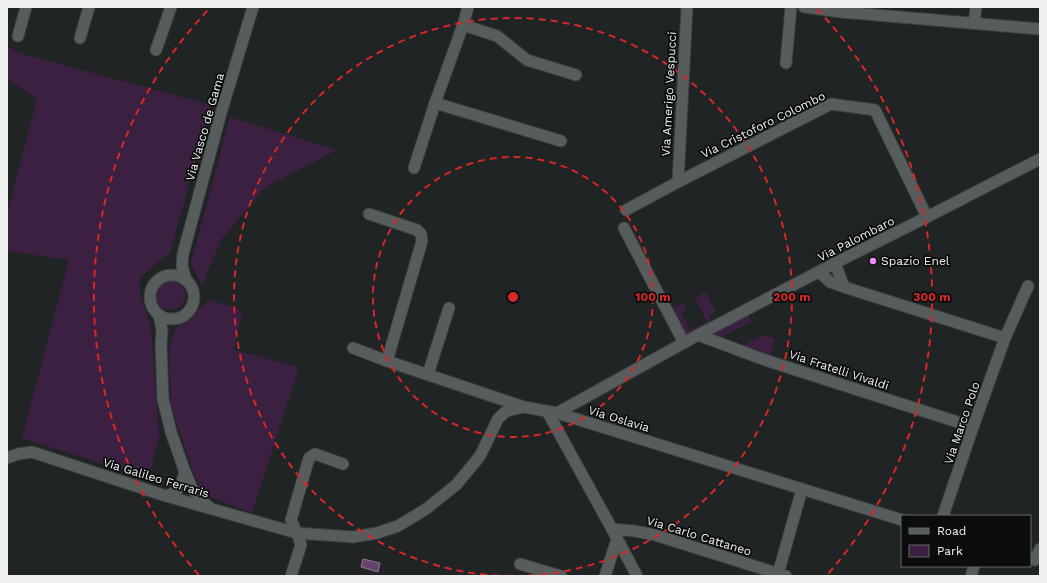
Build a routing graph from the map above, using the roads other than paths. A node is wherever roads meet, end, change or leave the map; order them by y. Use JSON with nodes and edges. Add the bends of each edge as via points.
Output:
{"nodes":[{"id":1,"x":26,"y":7,"type":"edge"},
{"id":2,"x":89,"y":7,"type":"edge"},
{"id":3,"x":171,"y":7,"type":"edge"},
{"id":4,"x":253,"y":7,"type":"edge"},
{"id":5,"x":468,"y":7,"type":"edge"},
{"id":6,"x":687,"y":7,"type":"edge"},
{"id":7,"x":791,"y":7,"type":"edge"},
{"id":8,"x":804,"y":7,"type":"edge"},
{"id":9,"x":976,"y":7,"type":"edge"},
{"id":10,"x":891,"y":11,"type":"edge"},
{"id":11,"x":974,"y":23,"type":"junction"},
{"id":12,"x":463,"y":25,"type":"junction"},
{"id":13,"x":1040,"y":29,"type":"edge"},
{"id":14,"x":18,"y":36,"type":"dead end"},
{"id":15,"x":80,"y":38,"type":"dead end"},
{"id":16,"x":156,"y":50,"type":"dead end"},
{"id":17,"x":786,"y":63,"type":"dead end"},
{"id":18,"x":576,"y":75,"type":"dead end"},
{"id":19,"x":435,"y":103,"type":"junction"},
{"id":20,"x":561,"y":141,"type":"dead end"},
{"id":21,"x":1040,"y":159,"type":"edge"},
{"id":22,"x":414,"y":168,"type":"dead end"},
{"id":23,"x":678,"y":182,"type":"junction"},
{"id":24,"x":626,"y":210,"type":"dead end"},
{"id":25,"x":369,"y":214,"type":"dead end"},
{"id":26,"x":927,"y":217,"type":"junction"},
{"id":27,"x":624,"y":228,"type":"dead end"},
{"id":28,"x":183,"y":254,"type":"junction"},
{"id":29,"x":834,"y":264,"type":"junction"},
{"id":30,"x":819,"y":272,"type":"junction"},
{"id":31,"x":164,"y":276,"type":"junction"},
{"id":32,"x":186,"y":280,"type":"junction"},
{"id":33,"x":1028,"y":286,"type":"dead end"},
{"id":34,"x":844,"y":287,"type":"junction"},
{"id":35,"x":449,"y":308,"type":"dead end"},
{"id":36,"x":159,"y":315,"type":"junction"},
{"id":37,"x":176,"y":319,"type":"junction"},
{"id":38,"x":698,"y":335,"type":"junction"},
{"id":39,"x":1005,"y":338,"type":"junction"},
{"id":40,"x":684,"y":343,"type":"junction"},
{"id":41,"x":161,"y":345,"type":"junction"},
{"id":42,"x":353,"y":348,"type":"dead end"},
{"id":43,"x":387,"y":360,"type":"junction"},
{"id":44,"x":428,"y":374,"type":"junction"},
{"id":45,"x":524,"y":407,"type":"junction"},
{"id":46,"x":552,"y":412,"type":"junction"},
{"id":47,"x":973,"y":427,"type":"junction"},
{"id":48,"x":7,"y":458,"type":"edge"},
{"id":49,"x":343,"y":464,"type":"dead end"},
{"id":50,"x":185,"y":472,"type":"junction"},
{"id":51,"x":179,"y":488,"type":"junction"},
{"id":52,"x":192,"y":488,"type":"junction"},
{"id":53,"x":802,"y":489,"type":"junction"},
{"id":54,"x":166,"y":496,"type":"junction"},
{"id":55,"x":183,"y":501,"type":"junction"},
{"id":56,"x":211,"y":509,"type":"junction"},
{"id":57,"x":943,"y":515,"type":"edge"},
{"id":58,"x":901,"y":520,"type":"edge"},
{"id":59,"x":297,"y":533,"type":"junction"},
{"id":60,"x":614,"y":534,"type":"junction"},
{"id":61,"x":1040,"y":549,"type":"edge"},
{"id":62,"x":1035,"y":560,"type":"edge"},
{"id":63,"x":520,"y":564,"type":"dead end"},
{"id":64,"x":782,"y":575,"type":"edge"},
{"id":65,"x":291,"y":576,"type":"edge"},
{"id":66,"x":561,"y":576,"type":"edge"},
{"id":67,"x":605,"y":576,"type":"edge"},
{"id":68,"x":636,"y":576,"type":"edge"}],
"edges":[{"from":1,"to":14,"type":"street"},
{"from":2,"to":15,"type":"street"},
{"from":3,"to":16,"type":"street"},
{"from":4,"to":28,"type":"street","name":"Via Vasco de Gama"},
{"from":5,"to":12,"type":"street"},
{"from":6,"to":23,"type":"street","name":"Via Amerigo Vespucci"},
{"from":7,"to":17,"type":"street"},
{"from":8,"to":10,"type":"street","via":[[841,12]]},
{"from":9,"to":11,"type":"street"},
{"from":10,"to":11,"type":"street"},
{"from":11,"to":13,"type":"street"},
{"from":12,"to":18,"type":"street","via":[[497,36],[527,60]]},
{"from":12,"to":19,"type":"street"},
{"from":19,"to":20,"type":"street"},
{"from":19,"to":22,"type":"street"},
{"from":21,"to":26,"type":"street","name":"Via Palombaro"},
{"from":23,"to":24,"type":"street","name":"Via Cristoforo Colombo"},
{"from":23,"to":26,"type":"street","name":"Via Cristoforo Colombo","via":[[831,104],[875,110]]},
{"from":25,"to":43,"type":"street","via":[[417,230],[422,241]]},
{"from":26,"to":29,"type":"street","name":"Via Palombaro"},
{"from":27,"to":40,"type":"street"},
{"from":28,"to":31,"type":"street","name":"Via Vasco de Gama"},
{"from":28,"to":32,"type":"street","name":"Via Vasco de Gama","via":[[182,266]]},
{"from":29,"to":30,"type":"street","name":"Via Palombaro"},
{"from":29,"to":34,"type":"street"},
{"from":30,"to":34,"type":"street","via":[[830,282]]},
{"from":30,"to":38,"type":"street","name":"Via Palombaro"},
{"from":31,"to":32,"type":"street","via":[[175,275]]},
{"from":31,"to":36,"type":"street","name":"Via Vasco de Gama","via":[[154,285],[150,298],[154,310]]},
{"from":32,"to":37,"type":"street","name":"Via Vasco de Gama","via":[[194,292],[194,299],[188,312]]},
{"from":33,"to":39,"type":"street","name":"Via Marco Polo"},
{"from":34,"to":39,"type":"street"},
{"from":35,"to":44,"type":"street"},
{"from":36,"to":37,"type":"street"},
{"from":36,"to":41,"type":"street","name":"Via Vasco de Gama"},
{"from":37,"to":41,"type":"street","name":"Via Vasco de Gama","via":[[167,327]]},
{"from":38,"to":40,"type":"street","name":"Via Palombaro"},
{"from":38,"to":47,"type":"street","name":"Via Fratelli Vivaldi","via":[[765,360]]},
{"from":39,"to":47,"type":"street","name":"Via Marco Polo"},
{"from":40,"to":46,"type":"street","name":"Via Palombaro"},
{"from":41,"to":50,"type":"street","name":"Via Vasco de Gama","via":[[163,399]]},
{"from":42,"to":43,"type":"street","name":"Via Oslavia"},
{"from":43,"to":44,"type":"street","name":"Via Oslavia"},
{"from":44,"to":45,"type":"street","name":"Via Oslavia"},
{"from":45,"to":46,"type":"street","name":"Via Oslavia"},
{"from":45,"to":59,"type":"street","name":"Via Galileo Ferraris","via":[[505,412],[498,419],[480,456],[456,485],[426,509],[398,526],[353,537]]},
{"from":46,"to":53,"type":"street","name":"Via Oslavia"},
{"from":46,"to":60,"type":"street"},
{"from":47,"to":57,"type":"street","name":"Via Marco Polo"},
{"from":48,"to":54,"type":"street","name":"Via Galileo Ferraris","via":[[32,452]]},
{"from":49,"to":59,"type":"street","via":[[315,454],[309,458],[291,520]]},
{"from":50,"to":51,"type":"street"},
{"from":50,"to":52,"type":"street","name":"Via Vasco de Gama"},
{"from":51,"to":54,"type":"street","via":[[174,494]]},
{"from":51,"to":55,"type":"street"},
{"from":52,"to":55,"type":"street"},
{"from":52,"to":56,"type":"street","name":"Via Vasco de Gama"},
{"from":53,"to":58,"type":"street","name":"Via Oslavia"},
{"from":53,"to":64,"type":"street"},
{"from":54,"to":55,"type":"street","name":"Via Galileo Ferraris"},
{"from":55,"to":56,"type":"street","name":"Via Galileo Ferraris"},
{"from":56,"to":59,"type":"street","name":"Via Galileo Ferraris"},
{"from":59,"to":65,"type":"street","via":[[301,545]]},
{"from":60,"to":64,"type":"street","name":"Via Carlo Cattaneo","via":[[635,531],[656,535]]},
{"from":60,"to":67,"type":"street"},
{"from":60,"to":68,"type":"street"},
{"from":61,"to":62,"type":"street"},
{"from":63,"to":66,"type":"street"}]}
